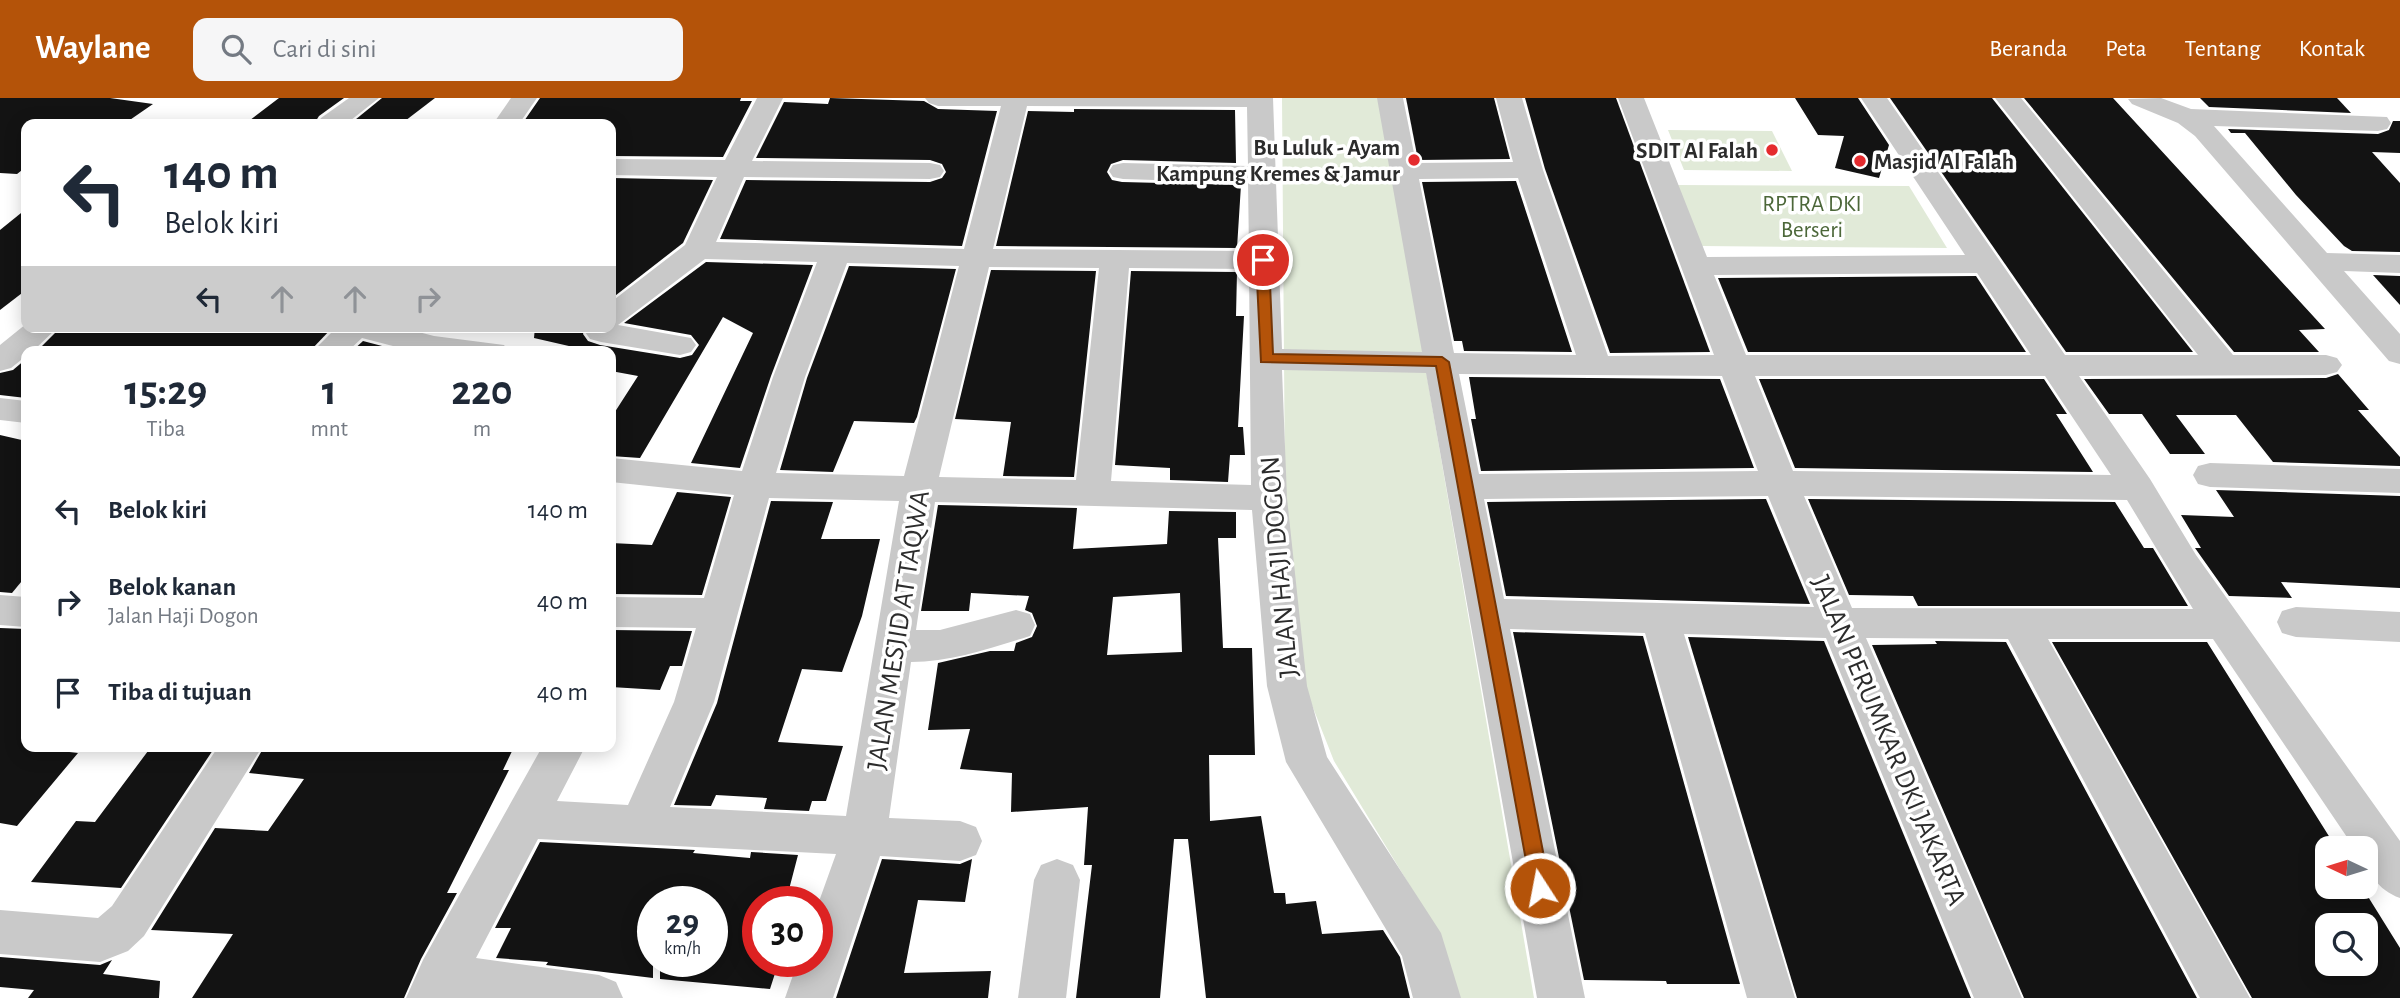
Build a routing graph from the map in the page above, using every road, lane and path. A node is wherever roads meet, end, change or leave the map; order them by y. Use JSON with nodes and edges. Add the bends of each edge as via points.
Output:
{"nodes":[{"id":1,"x":366,"y":98,"type":"edge"},
{"id":2,"x":524,"y":98,"type":"edge"},
{"id":3,"x":770,"y":98,"type":"edge"},
{"id":4,"x":937,"y":98,"type":"edge"},
{"id":5,"x":1132,"y":98,"type":"edge"},
{"id":6,"x":1260,"y":98,"type":"edge"},
{"id":7,"x":1390,"y":98,"type":"edge"},
{"id":8,"x":1509,"y":98,"type":"edge"},
{"id":9,"x":1632,"y":98,"type":"edge"},
{"id":10,"x":1874,"y":98,"type":"edge"},
{"id":11,"x":2008,"y":98,"type":"edge"},
{"id":12,"x":2140,"y":98,"type":"edge"},
{"id":13,"x":1016,"y":99,"type":"edge"},
{"id":14,"x":2187,"y":117,"type":"junction"},
{"id":15,"x":337,"y":119,"type":"edge"},
{"id":16,"x":509,"y":119,"type":"edge"},
{"id":17,"x":2378,"y":123,"type":"dead end"},
{"id":18,"x":616,"y":167,"type":"edge"},
{"id":19,"x":734,"y":169,"type":"junction"},
{"id":20,"x":1530,"y":170,"type":"junction"},
{"id":21,"x":930,"y":172,"type":"dead end"},
{"id":22,"x":1124,"y":172,"type":"dead end"},
{"id":23,"x":1405,"y":172,"type":"junction"},
{"id":24,"x":1261,"y":174,"type":"junction"},
{"id":25,"x":698,"y":250,"type":"junction"},
{"id":26,"x":835,"y":255,"type":"junction"},
{"id":27,"x":977,"y":258,"type":"junction"},
{"id":28,"x":1115,"y":258,"type":"junction"},
{"id":29,"x":1263,"y":260,"type":"junction"},
{"id":30,"x":2317,"y":261,"type":"junction"},
{"id":31,"x":1984,"y":264,"type":"junction"},
{"id":32,"x":2400,"y":264,"type":"edge"},
{"id":33,"x":1697,"y":266,"type":"junction"},
{"id":34,"x":616,"y":319,"type":"edge"},
{"id":35,"x":2347,"y":326,"type":"dead end"},
{"id":36,"x":35,"y":333,"type":"edge"},
{"id":37,"x":350,"y":333,"type":"edge"},
{"id":38,"x":398,"y":333,"type":"edge"},
{"id":39,"x":607,"y":333,"type":"edge"},
{"id":40,"x":680,"y":345,"type":"dead end"},
{"id":41,"x":335,"y":346,"type":"edge"},
{"id":42,"x":434,"y":346,"type":"edge"},
{"id":43,"x":2400,"y":354,"type":"edge"},
{"id":44,"x":1266,"y":359,"type":"junction"},
{"id":45,"x":0,"y":361,"type":"edge"},
{"id":46,"x":1442,"y":362,"type":"junction"},
{"id":47,"x":2223,"y":363,"type":"junction"},
{"id":48,"x":1732,"y":364,"type":"junction"},
{"id":49,"x":2326,"y":365,"type":"dead end"},
{"id":50,"x":1596,"y":366,"type":"junction"},
{"id":51,"x":2055,"y":367,"type":"junction"},
{"id":52,"x":0,"y":409,"type":"edge"},
{"id":53,"x":21,"y":411,"type":"edge"},
{"id":54,"x":616,"y":471,"type":"edge"},
{"id":55,"x":2210,"y":475,"type":"dead end"},
{"id":56,"x":2400,"y":481,"type":"edge"},
{"id":57,"x":1782,"y":483,"type":"junction"},
{"id":58,"x":755,"y":485,"type":"junction"},
{"id":59,"x":1466,"y":487,"type":"junction"},
{"id":60,"x":919,"y":488,"type":"junction"},
{"id":61,"x":2138,"y":488,"type":"junction"},
{"id":62,"x":1092,"y":493,"type":"junction"},
{"id":63,"x":1269,"y":498,"type":"junction"},
{"id":64,"x":0,"y":610,"type":"edge"},
{"id":65,"x":21,"y":612,"type":"edge"},
{"id":66,"x":616,"y":612,"type":"edge"},
{"id":67,"x":720,"y":613,"type":"junction"},
{"id":68,"x":1489,"y":614,"type":"junction"},
{"id":69,"x":1660,"y":618,"type":"junction"},
{"id":70,"x":2296,"y":622,"type":"dead end"},
{"id":71,"x":1841,"y":623,"type":"junction"},
{"id":72,"x":2020,"y":623,"type":"junction"},
{"id":73,"x":2224,"y":624,"type":"junction"},
{"id":74,"x":1016,"y":625,"type":"dead end"},
{"id":75,"x":2400,"y":627,"type":"edge"},
{"id":76,"x":893,"y":646,"type":"junction"},
{"id":77,"x":238,"y":752,"type":"edge"},
{"id":78,"x":561,"y":752,"type":"edge"},
{"id":79,"x":526,"y":819,"type":"junction"},
{"id":80,"x":642,"y":823,"type":"junction"},
{"id":81,"x":864,"y":837,"type":"junction"},
{"id":82,"x":960,"y":841,"type":"dead end"},
{"id":83,"x":2400,"y":878,"type":"edge"},
{"id":84,"x":1057,"y":880,"type":"dead end"},
{"id":85,"x":0,"y":932,"type":"edge"},
{"id":86,"x":435,"y":987,"type":"edge"},
{"id":87,"x":598,"y":998,"type":"edge"},
{"id":88,"x":809,"y":998,"type":"edge"},
{"id":89,"x":1042,"y":998,"type":"edge"},
{"id":90,"x":1437,"y":998,"type":"edge"},
{"id":91,"x":1561,"y":998,"type":"edge"},
{"id":92,"x":1771,"y":998,"type":"edge"},
{"id":93,"x":1998,"y":998,"type":"edge"},
{"id":94,"x":2226,"y":998,"type":"edge"}],
"edges":[{"from":1,"to":15,"type":"street"},
{"from":2,"to":16,"type":"street"},
{"from":3,"to":19,"type":"street"},
{"from":4,"to":13,"type":"street"},
{"from":5,"to":6,"type":"street"},
{"from":5,"to":13,"type":"street"},
{"from":6,"to":24,"type":"street","name":"JALAN HAJI DOGON"},
{"from":7,"to":23,"type":"street"},
{"from":8,"to":20,"type":"street"},
{"from":9,"to":33,"type":"street"},
{"from":10,"to":31,"type":"street"},
{"from":11,"to":47,"type":"street"},
{"from":12,"to":14,"type":"street"},
{"from":12,"to":35,"type":"street"},
{"from":13,"to":27,"type":"street"},
{"from":14,"to":17,"type":"street"},
{"from":14,"to":30,"type":"street","via":[[2204,130]]},
{"from":18,"to":19,"type":"street"},
{"from":19,"to":21,"type":"street"},
{"from":19,"to":25,"type":"street"},
{"from":20,"to":23,"type":"street"},
{"from":20,"to":50,"type":"street"},
{"from":22,"to":24,"type":"street"},
{"from":23,"to":46,"type":"street"},
{"from":24,"to":29,"type":"street","name":"JALAN HAJI DOGON"},
{"from":25,"to":26,"type":"street"},
{"from":25,"to":34,"type":"street"},
{"from":26,"to":27,"type":"street"},
{"from":26,"to":58,"type":"street"},
{"from":27,"to":28,"type":"street"},
{"from":27,"to":60,"type":"street","name":"JALAN MESJID AT TAQWA"},
{"from":28,"to":29,"type":"street"},
{"from":28,"to":62,"type":"street"},
{"from":29,"to":44,"type":"street","name":"JALAN HAJI DOGON"},
{"from":30,"to":32,"type":"street"},
{"from":30,"to":43,"type":"street"},
{"from":31,"to":33,"type":"street"},
{"from":31,"to":51,"type":"street"},
{"from":33,"to":48,"type":"street"},
{"from":36,"to":45,"type":"street"},
{"from":37,"to":41,"type":"street"},
{"from":38,"to":42,"type":"street"},
{"from":39,"to":40,"type":"street"},
{"from":44,"to":46,"type":"street"},
{"from":44,"to":63,"type":"street","name":"JALAN HAJI DOGON"},
{"from":46,"to":50,"type":"street"},
{"from":46,"to":59,"type":"street"},
{"from":47,"to":49,"type":"street"},
{"from":47,"to":51,"type":"street"},
{"from":48,"to":50,"type":"street"},
{"from":48,"to":51,"type":"street"},
{"from":48,"to":57,"type":"street","name":"JALAN PERUMKAR DKI JAKARTA"},
{"from":51,"to":61,"type":"street"},
{"from":52,"to":53,"type":"street"},
{"from":54,"to":58,"type":"street"},
{"from":55,"to":56,"type":"street"},
{"from":57,"to":59,"type":"street"},
{"from":57,"to":61,"type":"street"},
{"from":57,"to":71,"type":"street","name":"JALAN PERUMKAR DKI JAKARTA"},
{"from":58,"to":60,"type":"street"},
{"from":58,"to":67,"type":"street"},
{"from":59,"to":68,"type":"street"},
{"from":60,"to":62,"type":"street"},
{"from":60,"to":76,"type":"street","name":"JALAN MESJID AT TAQWA"},
{"from":61,"to":73,"type":"street"},
{"from":62,"to":63,"type":"street"},
{"from":63,"to":90,"type":"street","name":"JALAN HAJI DOGON","via":[[1287,686],[1307,762],[1424,949]]},
{"from":64,"to":65,"type":"street"},
{"from":66,"to":67,"type":"street"},
{"from":67,"to":80,"type":"street","via":[[694,702]]},
{"from":68,"to":69,"type":"street"},
{"from":68,"to":91,"type":"street"},
{"from":69,"to":71,"type":"street"},
{"from":69,"to":92,"type":"street"},
{"from":70,"to":75,"type":"street"},
{"from":71,"to":72,"type":"street"},
{"from":71,"to":93,"type":"street","name":"JALAN PERUMKAR DKI JAKARTA"},
{"from":72,"to":73,"type":"street"},
{"from":72,"to":94,"type":"street"},
{"from":73,"to":83,"type":"street"},
{"from":74,"to":76,"type":"street","via":[[940,646]]},
{"from":76,"to":81,"type":"street","name":"JALAN MESJID AT TAQWA"},
{"from":77,"to":85,"type":"street","via":[[128,921],[113,936],[100,940]]},
{"from":78,"to":79,"type":"street"},
{"from":79,"to":80,"type":"street"},
{"from":79,"to":86,"type":"street"},
{"from":80,"to":81,"type":"street"},
{"from":81,"to":82,"type":"street"},
{"from":81,"to":88,"type":"street","name":"JALAN MESJID AT TAQWA"},
{"from":84,"to":89,"type":"street"},
{"from":86,"to":87,"type":"street"}]}
